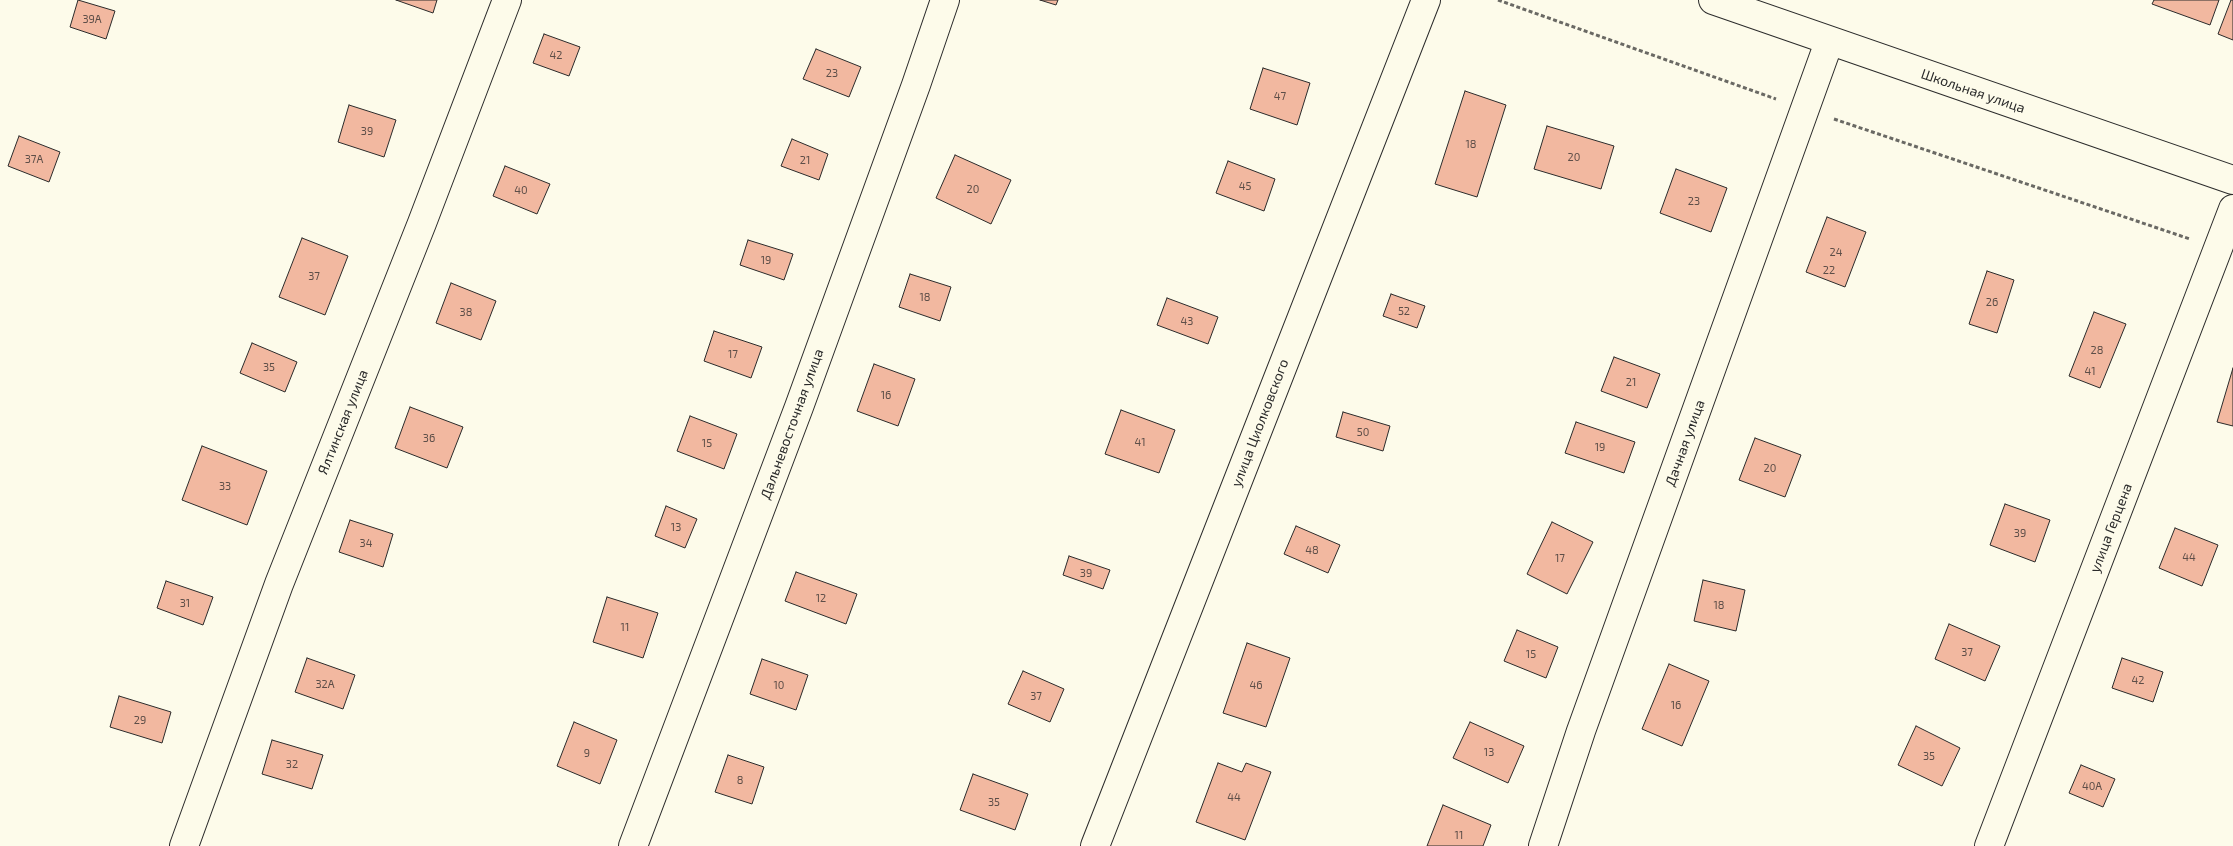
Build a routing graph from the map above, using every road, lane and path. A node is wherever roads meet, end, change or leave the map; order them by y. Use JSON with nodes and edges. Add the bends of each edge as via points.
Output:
{"nodes":[{"id":1,"x":507,"y":0,"type":"edge"},
{"id":2,"x":945,"y":0,"type":"edge"},
{"id":3,"x":1426,"y":0,"type":"edge"},
{"id":4,"x":1498,"y":0,"type":"edge"},
{"id":5,"x":1713,"y":0,"type":"edge"},
{"id":6,"x":1829,"y":42,"type":"junction"},
{"id":7,"x":1805,"y":109,"type":"junction"},
{"id":8,"x":2233,"y":180,"type":"edge"},
{"id":9,"x":2233,"y":209,"type":"edge"},
{"id":10,"x":2218,"y":249,"type":"junction"},
{"id":11,"x":184,"y":846,"type":"edge"},
{"id":12,"x":633,"y":846,"type":"edge"},
{"id":13,"x":1095,"y":846,"type":"edge"},
{"id":14,"x":1543,"y":846,"type":"edge"},
{"id":15,"x":1988,"y":846,"type":"edge"}],
"edges":[{"from":1,"to":11,"type":"street","name":"Ялтинская улица","via":[[279,584]]},
{"from":2,"to":12,"type":"street","name":"Дальневосточная улица","via":[[799,408]]},
{"from":3,"to":13,"type":"street","name":"улица Циолковского"},
{"from":4,"to":7,"type":"path"},
{"from":5,"to":6,"type":"street","name":"Школьная улица"},
{"from":6,"to":7,"type":"street","name":"Дачная улица"},
{"from":6,"to":8,"type":"street","name":"Школьная улица"},
{"from":7,"to":10,"type":"path"},
{"from":7,"to":14,"type":"street","name":"Дачная улица","via":[[1581,731]]},
{"from":9,"to":10,"type":"street","name":"улица Герцена"},
{"from":10,"to":15,"type":"street","name":"улица Герцена"}]}
